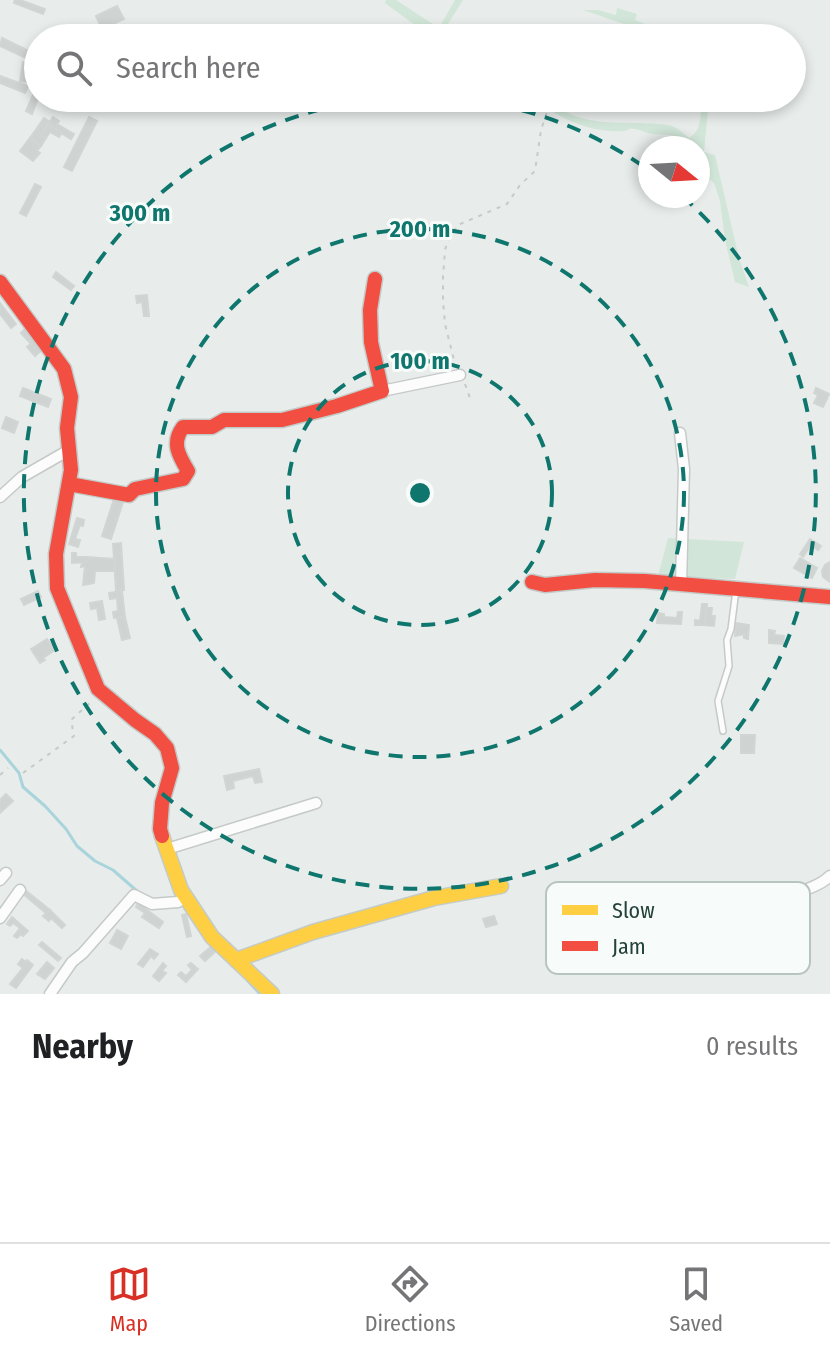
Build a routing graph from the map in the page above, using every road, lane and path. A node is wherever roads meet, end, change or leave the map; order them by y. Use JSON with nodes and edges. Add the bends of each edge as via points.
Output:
{"nodes":[{"id":1,"x":547,"y":112,"type":"dead end"},
{"id":2,"x":375,"y":279,"type":"dead end"},
{"id":3,"x":0,"y":282,"type":"edge"},
{"id":4,"x":460,"y":375,"type":"junction"},
{"id":5,"x":382,"y":391,"type":"junction"},
{"id":6,"x":471,"y":401,"type":"dead end"},
{"id":7,"x":680,"y":433,"type":"dead end"},
{"id":8,"x":69,"y":450,"type":"junction"},
{"id":9,"x":69,"y":484,"type":"junction"},
{"id":10,"x":0,"y":497,"type":"edge"},
{"id":11,"x":532,"y":582,"type":"dead end"},
{"id":12,"x":681,"y":585,"type":"junction"},
{"id":13,"x":736,"y":589,"type":"junction"},
{"id":14,"x":830,"y":597,"type":"edge"},
{"id":15,"x":102,"y":693,"type":"junction"},
{"id":16,"x":723,"y":731,"type":"dead end"},
{"id":17,"x":8,"y":768,"type":"dead end"},
{"id":18,"x":23,"y":773,"type":"dead end"},
{"id":19,"x":0,"y":775,"type":"edge"},
{"id":20,"x":316,"y":803,"type":"dead end"},
{"id":21,"x":167,"y":849,"type":"junction"},
{"id":22,"x":830,"y":876,"type":"edge"},
{"id":23,"x":501,"y":886,"type":"dead end"},
{"id":24,"x":810,"y":888,"type":"edge"},
{"id":25,"x":20,"y":890,"type":"dead end"},
{"id":26,"x":186,"y":897,"type":"junction"},
{"id":27,"x":0,"y":918,"type":"edge"},
{"id":28,"x":236,"y":960,"type":"junction"},
{"id":29,"x":50,"y":994,"type":"edge"},
{"id":30,"x":272,"y":994,"type":"edge"}],
"edges":[{"from":1,"to":4,"type":"path","via":[[533,175],[507,204],[458,225],[448,240],[445,324]]},
{"from":2,"to":5,"type":"street","via":[[371,342]]},
{"from":3,"to":8,"type":"street","via":[[64,369],[71,397]]},
{"from":4,"to":5,"type":"street"},
{"from":4,"to":6,"type":"path"},
{"from":5,"to":9,"type":"street","via":[[282,420],[224,420],[212,427],[183,427],[175,448],[188,471],[183,479],[135,489],[129,495]]},
{"from":7,"to":12,"type":"street"},
{"from":8,"to":9,"type":"street"},
{"from":8,"to":10,"type":"street","via":[[22,477]]},
{"from":9,"to":15,"type":"street","via":[[56,554],[57,588]]},
{"from":11,"to":12,"type":"street"},
{"from":12,"to":13,"type":"street"},
{"from":13,"to":14,"type":"street"},
{"from":13,"to":16,"type":"lane","via":[[727,640],[729,666],[718,701]]},
{"from":15,"to":18,"type":"path","via":[[71,720],[74,736]]},
{"from":15,"to":21,"type":"street","via":[[167,748],[172,768],[160,829]]},
{"from":17,"to":19,"type":"path"},
{"from":20,"to":21,"type":"street"},
{"from":21,"to":26,"type":"street"},
{"from":22,"to":24,"type":"street"},
{"from":23,"to":28,"type":"street","via":[[434,898]]},
{"from":25,"to":27,"type":"street"},
{"from":26,"to":28,"type":"street","via":[[212,937]]},
{"from":26,"to":29,"type":"street","via":[[152,904],[134,895]]},
{"from":28,"to":30,"type":"street"}]}
